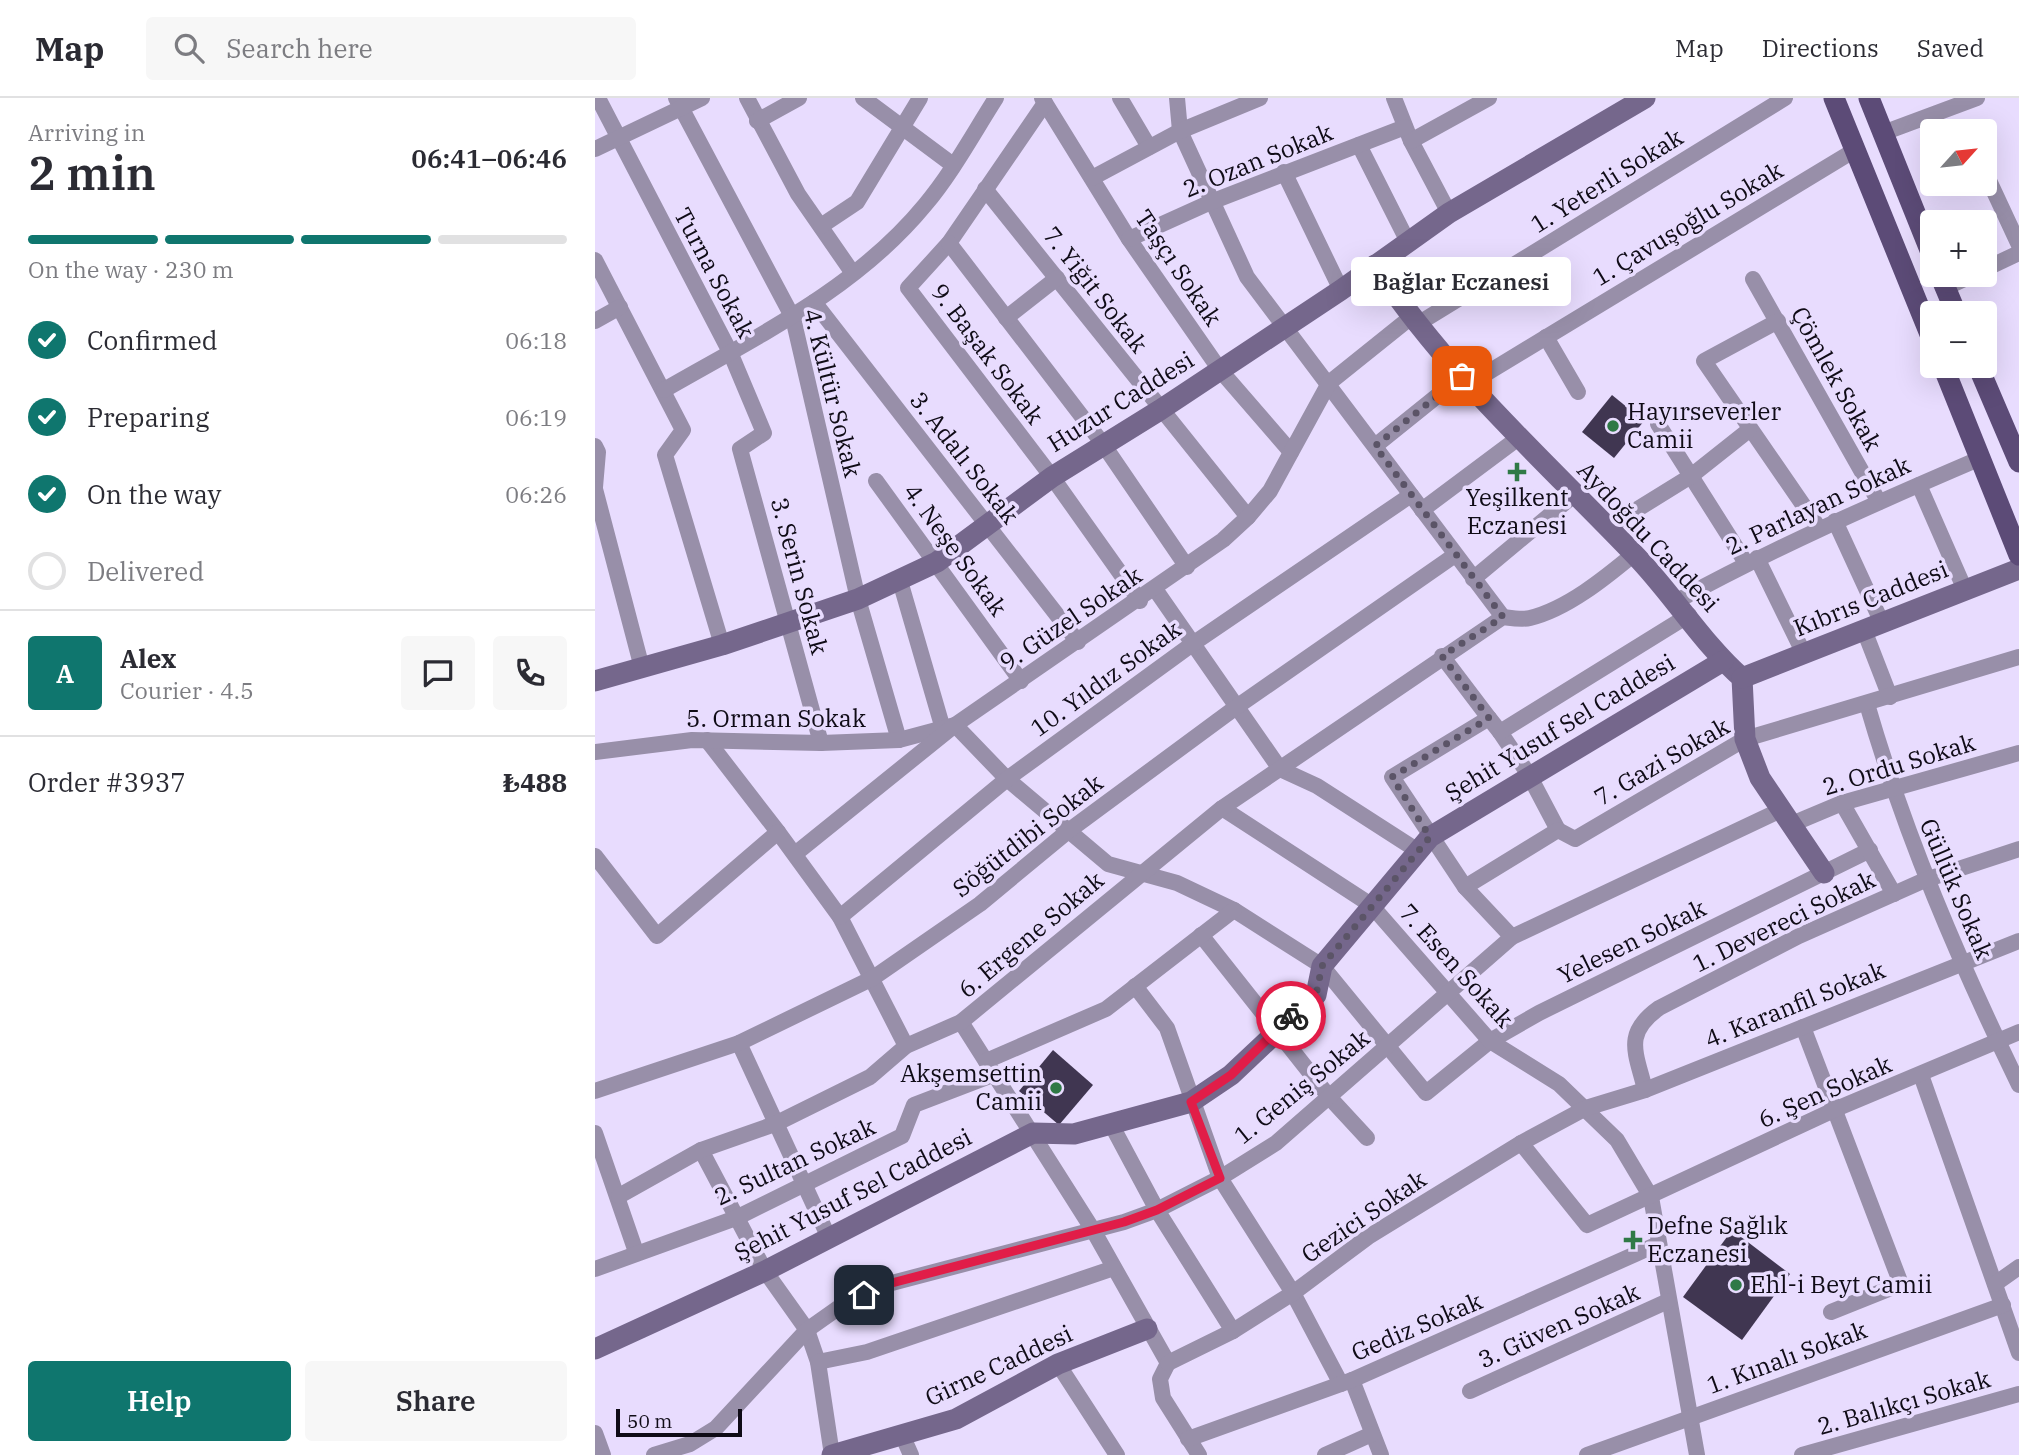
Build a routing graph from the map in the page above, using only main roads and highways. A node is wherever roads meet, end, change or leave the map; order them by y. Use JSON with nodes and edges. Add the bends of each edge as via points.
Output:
{"nodes":[{"id":1,"x":1645,"y":98,"type":"edge"},
{"id":2,"x":1833,"y":98,"type":"edge"},
{"id":3,"x":1856,"y":98,"type":"edge"},
{"id":4,"x":1869,"y":98,"type":"edge"},
{"id":5,"x":1883,"y":133,"type":"junction"},
{"id":6,"x":1920,"y":225,"type":"edge"},
{"id":7,"x":1375,"y":265,"type":"junction"},
{"id":8,"x":1920,"y":310,"type":"edge"},
{"id":9,"x":1948,"y":378,"type":"edge"},
{"id":10,"x":1983,"y":378,"type":"edge"},
{"id":11,"x":2019,"y":463,"type":"edge"},
{"id":12,"x":2019,"y":555,"type":"edge"},
{"id":13,"x":2019,"y":569,"type":"edge"},
{"id":14,"x":1723,"y":661,"type":"junction"},
{"id":15,"x":1742,"y":678,"type":"junction"},
{"id":16,"x":595,"y":681,"type":"edge"},
{"id":17,"x":1824,"y":873,"type":"road end"},
{"id":18,"x":1146,"y":1329,"type":"road end"},
{"id":19,"x":595,"y":1349,"type":"edge"},
{"id":20,"x":907,"y":1446,"type":"edge"},
{"id":21,"x":832,"y":1455,"type":"edge"}],
"edges":[{"from":1,"to":7,"type":"main road","name":"Huzur Caddesi","via":[[1449,213]]},
{"from":2,"to":8,"type":"main road"},
{"from":3,"to":5,"type":"main road"},
{"from":4,"to":5,"type":"main road"},
{"from":5,"to":6,"type":"main road"},
{"from":7,"to":14,"type":"main road","name":"Aydoğdu Caddesi","via":[[1413,322],[1517,439],[1634,554]]},
{"from":7,"to":16,"type":"main road","name":"Huzur Caddesi","via":[[1052,477],[937,562],[900,582],[722,645]]},
{"from":9,"to":12,"type":"main road"},
{"from":10,"to":11,"type":"main road"},
{"from":13,"to":15,"type":"main road","name":"Kıbrıs Caddesi"},
{"from":14,"to":15,"type":"main road","name":"Aydoğdu Caddesi"},
{"from":14,"to":19,"type":"main road","name":"Şehit Yusuf Sel Caddesi","via":[[1529,775],[1424,844],[1322,966],[1316,995],[1231,1075],[1191,1102],[1074,1134],[1033,1133],[765,1271]]},
{"from":15,"to":17,"type":"main road","via":[[1745,739],[1760,778]]},
{"from":18,"to":20,"type":"main road","name":"Girne Caddesi","via":[[1058,1364]]},
{"from":20,"to":21,"type":"main road","name":"Girne Caddesi"}]}
